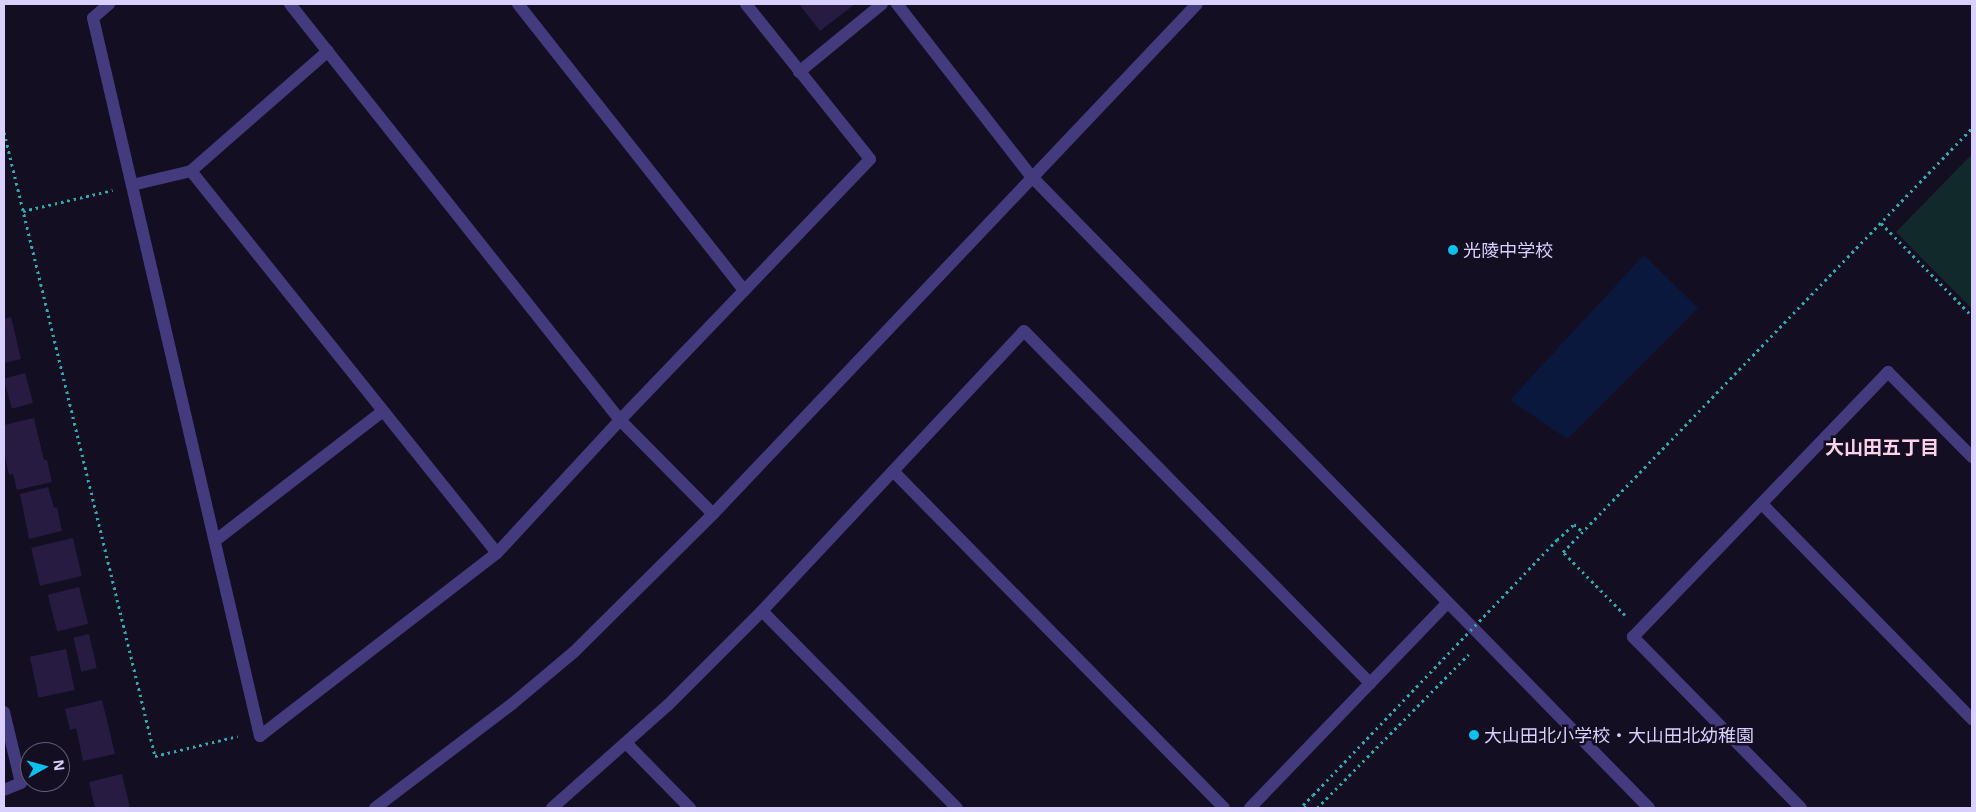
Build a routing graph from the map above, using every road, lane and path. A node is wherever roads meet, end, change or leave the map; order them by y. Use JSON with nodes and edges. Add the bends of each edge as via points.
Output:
{"nodes":[{"id":1,"x":109,"y":4,"type":"edge"},
{"id":2,"x":290,"y":4,"type":"edge"},
{"id":3,"x":518,"y":4,"type":"edge"},
{"id":4,"x":746,"y":4,"type":"edge"},
{"id":5,"x":882,"y":4,"type":"edge"},
{"id":6,"x":897,"y":4,"type":"edge"},
{"id":7,"x":1198,"y":4,"type":"edge"},
{"id":8,"x":328,"y":51,"type":"junction"},
{"id":9,"x":799,"y":72,"type":"junction"},
{"id":10,"x":1972,"y":128,"type":"edge"},
{"id":11,"x":4,"y":132,"type":"edge"},
{"id":12,"x":191,"y":171,"type":"junction"},
{"id":13,"x":1031,"y":176,"type":"junction"},
{"id":14,"x":132,"y":185,"type":"junction"},
{"id":15,"x":23,"y":211,"type":"junction"},
{"id":16,"x":1881,"y":223,"type":"junction"},
{"id":17,"x":744,"y":290,"type":"junction"},
{"id":18,"x":1972,"y":316,"type":"edge"},
{"id":19,"x":383,"y":411,"type":"junction"},
{"id":20,"x":620,"y":420,"type":"junction"},
{"id":21,"x":1972,"y":457,"type":"edge"},
{"id":22,"x":893,"y":471,"type":"junction"},
{"id":23,"x":1762,"y":504,"type":"junction"},
{"id":24,"x":713,"y":514,"type":"junction"},
{"id":25,"x":1583,"y":532,"type":"junction"},
{"id":26,"x":216,"y":540,"type":"junction"},
{"id":27,"x":497,"y":553,"type":"junction"},
{"id":28,"x":1446,"y":603,"type":"junction"},
{"id":29,"x":762,"y":611,"type":"junction"},
{"id":30,"x":1640,"y":630,"type":"junction"},
{"id":31,"x":1472,"y":652,"type":"dead end"},
{"id":32,"x":1370,"y":682,"type":"junction"},
{"id":33,"x":4,"y":712,"type":"edge"},
{"id":34,"x":1972,"y":719,"type":"edge"},
{"id":35,"x":259,"y":731,"type":"junction"},
{"id":36,"x":627,"y":744,"type":"junction"},
{"id":37,"x":4,"y":790,"type":"edge"},
{"id":38,"x":375,"y":808,"type":"edge"},
{"id":39,"x":552,"y":808,"type":"edge"},
{"id":40,"x":690,"y":808,"type":"edge"},
{"id":41,"x":957,"y":808,"type":"edge"},
{"id":42,"x":1224,"y":808,"type":"edge"},
{"id":43,"x":1250,"y":808,"type":"edge"},
{"id":44,"x":1306,"y":808,"type":"edge"},
{"id":45,"x":1317,"y":808,"type":"edge"},
{"id":46,"x":1649,"y":808,"type":"edge"},
{"id":47,"x":1801,"y":808,"type":"edge"}],
"edges":[{"from":1,"to":14,"type":"street","via":[[93,18]]},
{"from":2,"to":8,"type":"street"},
{"from":3,"to":17,"type":"street"},
{"from":4,"to":9,"type":"street"},
{"from":5,"to":9,"type":"street"},
{"from":6,"to":13,"type":"street"},
{"from":7,"to":13,"type":"street"},
{"from":8,"to":12,"type":"street"},
{"from":8,"to":20,"type":"street"},
{"from":9,"to":17,"type":"street","via":[[870,159]]},
{"from":10,"to":16,"type":"path"},
{"from":11,"to":15,"type":"path"},
{"from":12,"to":14,"type":"street"},
{"from":12,"to":19,"type":"street"},
{"from":13,"to":24,"type":"street"},
{"from":13,"to":28,"type":"street"},
{"from":14,"to":15,"type":"path"},
{"from":14,"to":26,"type":"street"},
{"from":15,"to":35,"type":"path","via":[[155,756]]},
{"from":16,"to":18,"type":"path"},
{"from":16,"to":25,"type":"path"},
{"from":17,"to":20,"type":"street"},
{"from":19,"to":26,"type":"street"},
{"from":19,"to":27,"type":"street"},
{"from":20,"to":24,"type":"street"},
{"from":20,"to":27,"type":"street"},
{"from":21,"to":23,"type":"street","via":[[1888,372]]},
{"from":22,"to":29,"type":"street"},
{"from":22,"to":32,"type":"street","via":[[1024,331]]},
{"from":22,"to":42,"type":"street"},
{"from":23,"to":30,"type":"street"},
{"from":23,"to":34,"type":"street"},
{"from":24,"to":38,"type":"street","via":[[574,652],[512,704]]},
{"from":25,"to":30,"type":"path","via":[[1563,552]]},
{"from":25,"to":44,"type":"path","bridge":true,"via":[[1574,524],[1557,540],[1312,795],[1303,805]]},
{"from":26,"to":35,"type":"street"},
{"from":27,"to":35,"type":"street","via":[[260,736]]},
{"from":28,"to":32,"type":"street"},
{"from":28,"to":46,"type":"street"},
{"from":29,"to":36,"type":"street"},
{"from":29,"to":41,"type":"street"},
{"from":30,"to":47,"type":"street","via":[[1633,637]]},
{"from":31,"to":45,"type":"path"},
{"from":32,"to":43,"type":"street"},
{"from":33,"to":37,"type":"street","via":[[21,783]]},
{"from":36,"to":39,"type":"street"},
{"from":36,"to":40,"type":"street"}]}
